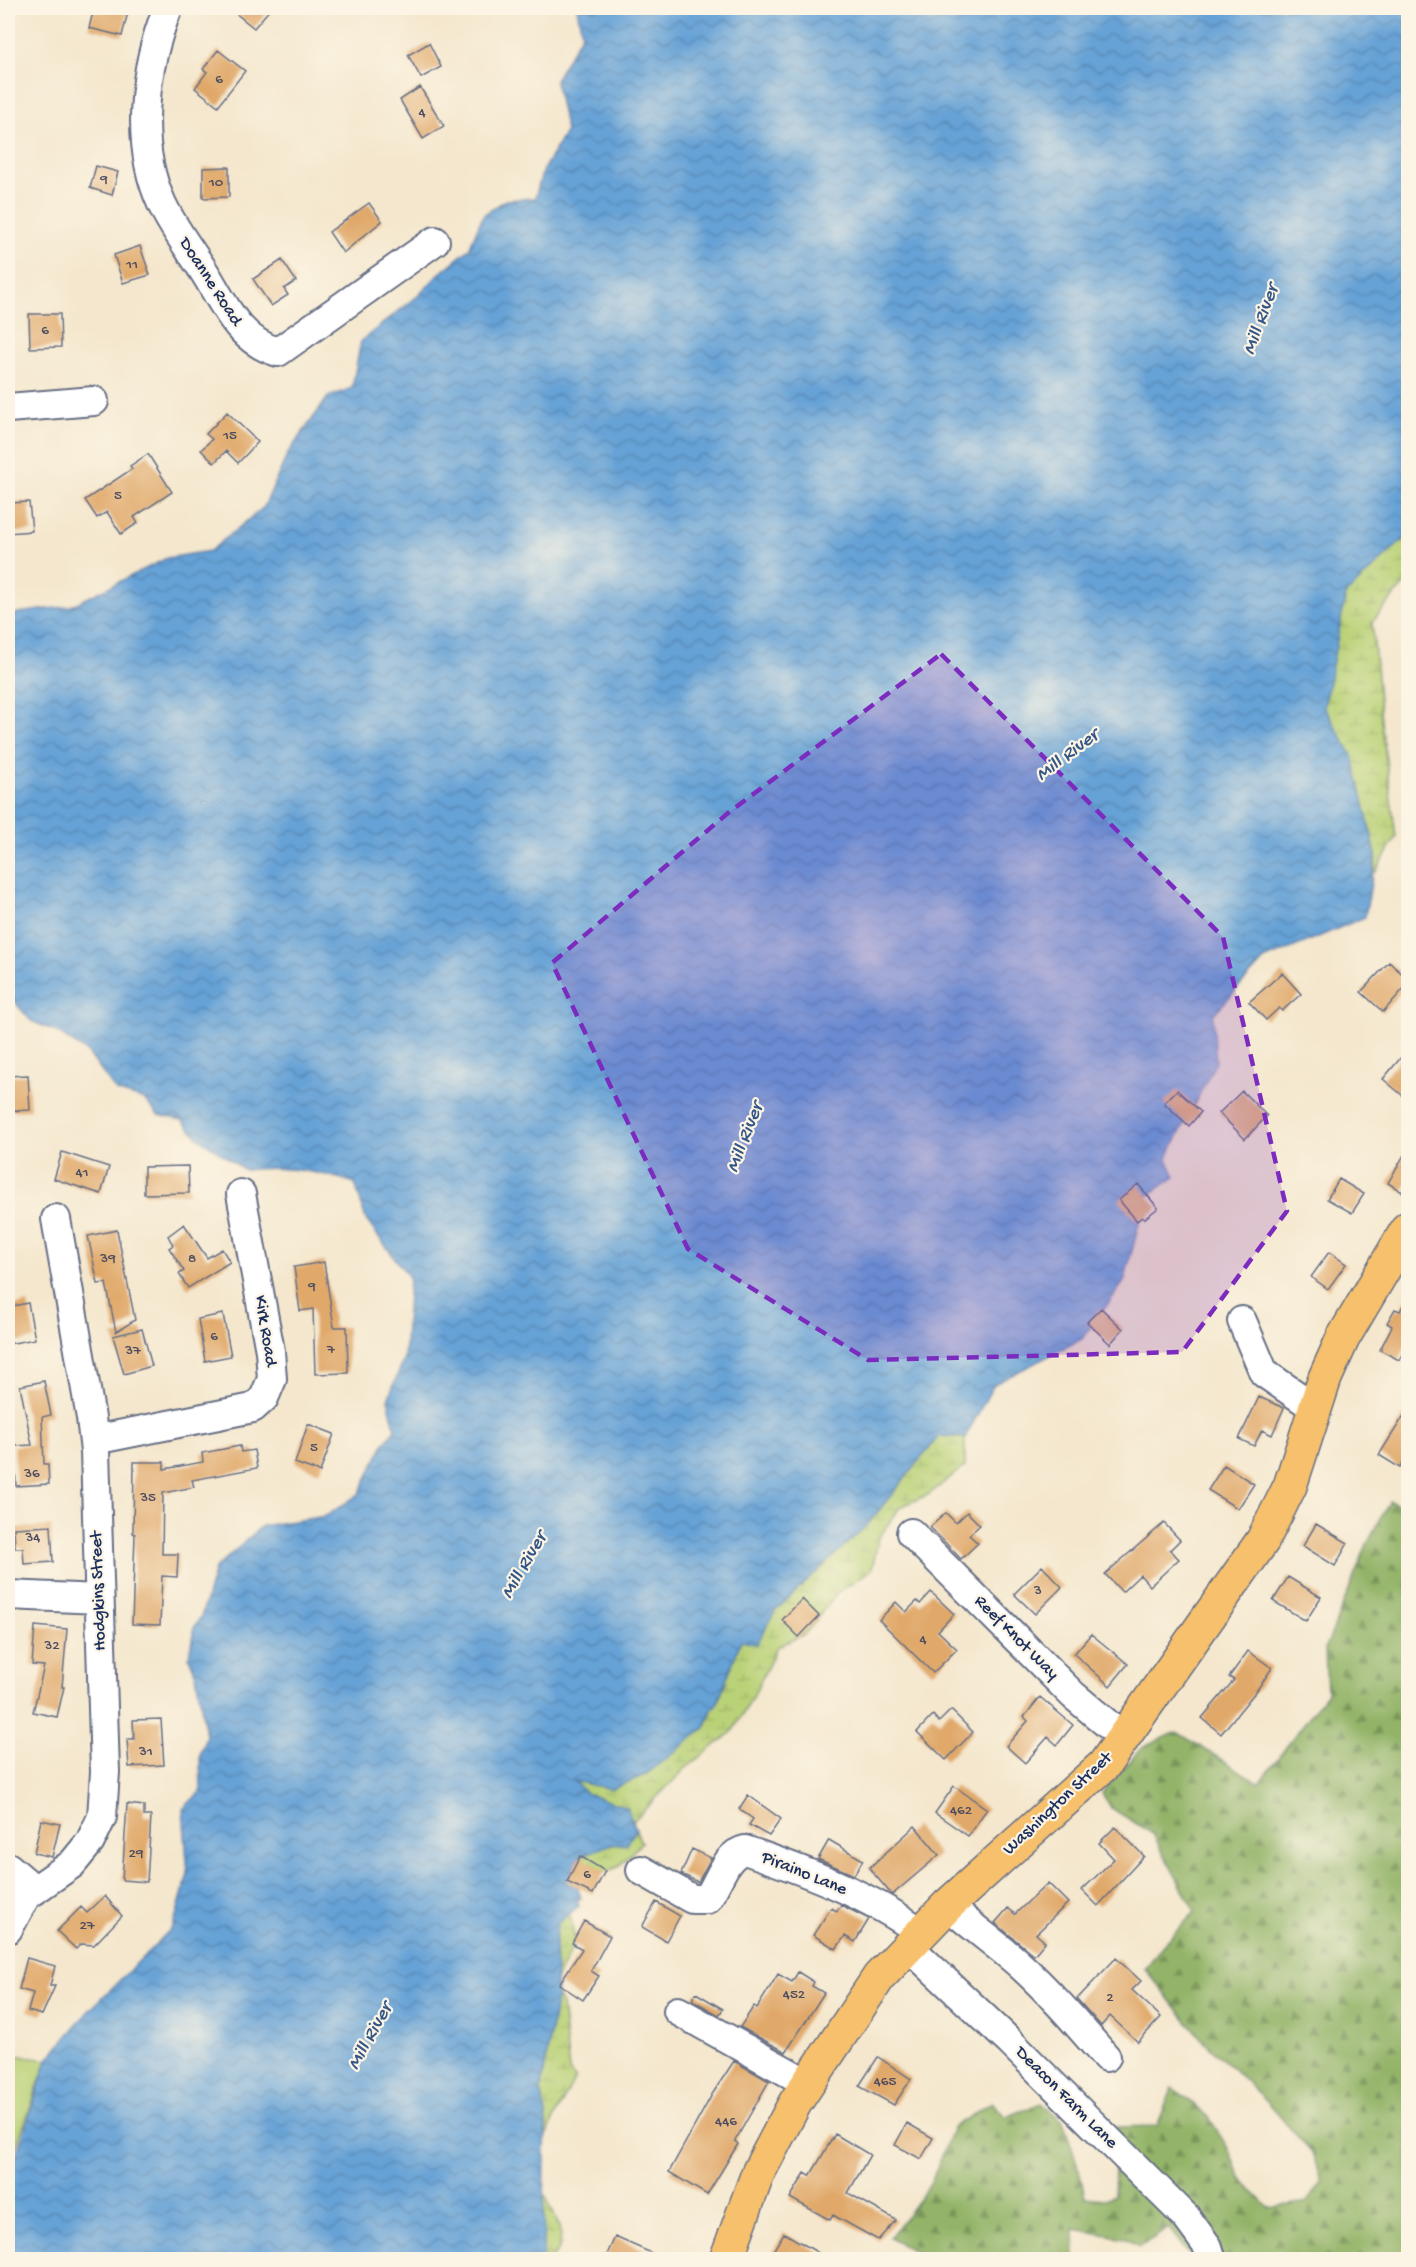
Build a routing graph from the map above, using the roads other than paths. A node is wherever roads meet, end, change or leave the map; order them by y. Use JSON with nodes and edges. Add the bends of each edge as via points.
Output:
{"nodes":[{"id":1,"x":168,"y":8,"type":"edge"},
{"id":2,"x":435,"y":241,"type":"dead end"},
{"id":3,"x":94,"y":401,"type":"dead end"},
{"id":4,"x":8,"y":408,"type":"edge"},
{"id":5,"x":241,"y":1194,"type":"dead end"},
{"id":6,"x":56,"y":1219,"type":"dead end"},
{"id":7,"x":1408,"y":1228,"type":"edge"},
{"id":8,"x":1242,"y":1321,"type":"dead end"},
{"id":9,"x":1315,"y":1408,"type":"junction"},
{"id":10,"x":94,"y":1440,"type":"junction"},
{"id":11,"x":912,"y":1533,"type":"dead end"},
{"id":12,"x":8,"y":1594,"type":"edge"},
{"id":13,"x":99,"y":1599,"type":"junction"},
{"id":14,"x":1124,"y":1738,"type":"junction"},
{"id":15,"x":8,"y":1867,"type":"edge"},
{"id":16,"x":641,"y":1870,"type":"dead end"},
{"id":17,"x":35,"y":1890,"type":"junction"},
{"id":18,"x":948,"y":1905,"type":"junction"},
{"id":19,"x":8,"y":1929,"type":"edge"},
{"id":20,"x":914,"y":1939,"type":"junction"},
{"id":21,"x":678,"y":2011,"type":"dead end"},
{"id":22,"x":1106,"y":2057,"type":"dead end"},
{"id":23,"x":807,"y":2083,"type":"junction"},
{"id":24,"x":726,"y":2259,"type":"edge"},
{"id":25,"x":1212,"y":2259,"type":"edge"}],
"edges":[{"from":1,"to":2,"type":"street","name":"Doanne Road","via":[[157,35],[148,84],[146,123],[153,174],[161,203],[178,233],[233,321],[250,338],[278,352]]},
{"from":3,"to":4,"type":"street"},
{"from":5,"to":10,"type":"street","name":"Kirk Road","via":[[270,1352],[272,1379],[264,1398],[254,1408]]},
{"from":6,"to":10,"type":"street","name":"Hodgkins Street"},
{"from":7,"to":9,"type":"main road","name":"Washington Street","via":[[1343,1338]]},
{"from":8,"to":9,"type":"street","via":[[1264,1373]]},
{"from":9,"to":14,"type":"main road","name":"Washington Street","via":[[1290,1486],[1263,1540]]},
{"from":10,"to":13,"type":"street","name":"Hodgkins Street"},
{"from":11,"to":14,"type":"street","name":"Reef Knot Way","via":[[1073,1695]]},
{"from":12,"to":13,"type":"street"},
{"from":13,"to":17,"type":"street","name":"Hodgkins Street","via":[[105,1772],[102,1817],[90,1842],[72,1864]]},
{"from":14,"to":18,"type":"main road","name":"Washington Street","via":[[1104,1765]]},
{"from":15,"to":17,"type":"street"},
{"from":16,"to":20,"type":"street","name":"Piraino Lane","via":[[692,1899],[707,1899],[730,1857],[745,1850],[847,1890],[901,1919]]},
{"from":17,"to":19,"type":"street","name":"Hodgkins Street","via":[[26,1896]]},
{"from":18,"to":20,"type":"main road","name":"Washington Street"},
{"from":18,"to":22,"type":"street","via":[[972,1929],[1018,1962]]},
{"from":20,"to":23,"type":"main road","name":"Washington Street","via":[[879,1977]]},
{"from":20,"to":25,"type":"street","name":"Deacon Farm Lane","via":[[1009,2041],[1186,2217]]},
{"from":21,"to":23,"type":"street"},
{"from":23,"to":24,"type":"main road","name":"Washington Street","via":[[758,2173]]}]}
